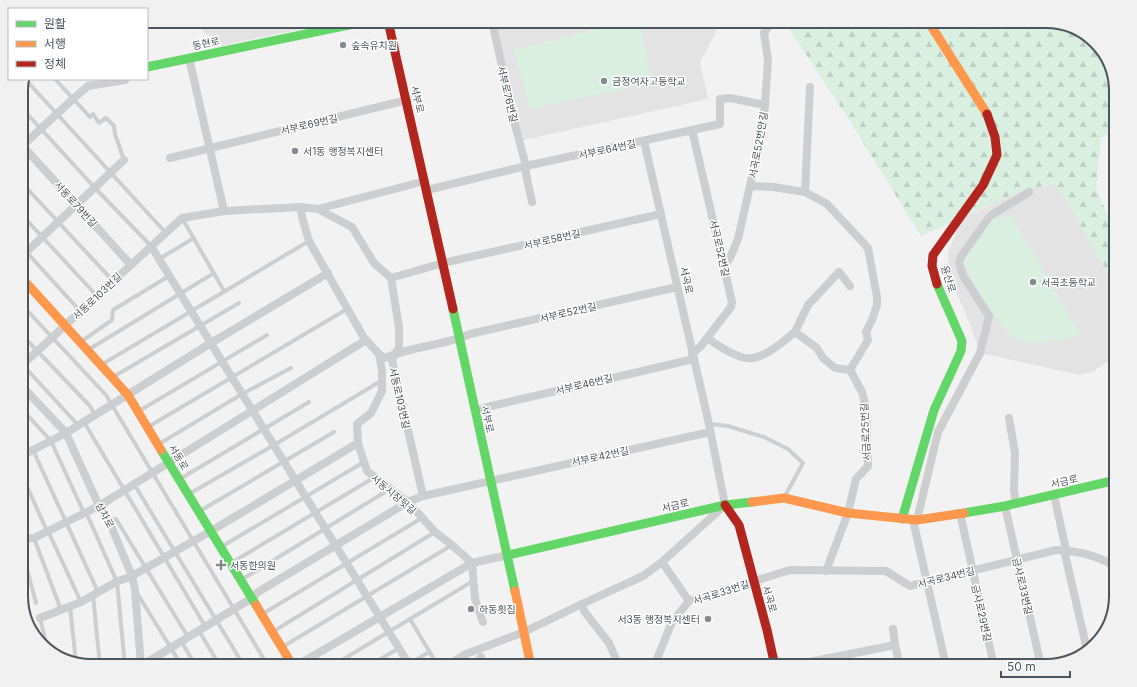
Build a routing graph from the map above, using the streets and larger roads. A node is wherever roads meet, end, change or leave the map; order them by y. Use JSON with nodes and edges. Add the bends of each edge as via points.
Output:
{"nodes":[{"id":1,"x":334,"y":28,"type":"edge"},
{"id":2,"x":390,"y":28,"type":"edge"},
{"id":3,"x":494,"y":28,"type":"edge"},
{"id":4,"x":767,"y":28,"type":"edge"},
{"id":5,"x":932,"y":28,"type":"edge"},
{"id":6,"x":189,"y":58,"type":"junction"},
{"id":7,"x":148,"y":67,"type":"edge"},
{"id":8,"x":124,"y":80,"type":"edge"},
{"id":9,"x":810,"y":87,"type":"dead end"},
{"id":10,"x":407,"y":100,"type":"junction"},
{"id":11,"x":765,"y":105,"type":"junction"},
{"id":12,"x":692,"y":130,"type":"junction"},
{"id":13,"x":28,"y":140,"type":"edge"},
{"id":14,"x":644,"y":141,"type":"junction"},
{"id":15,"x":210,"y":148,"type":"junction"},
{"id":16,"x":28,"y":152,"type":"edge"},
{"id":17,"x":170,"y":158,"type":"dead end"},
{"id":18,"x":124,"y":160,"type":"road end"},
{"id":19,"x":526,"y":166,"type":"junction"},
{"id":20,"x":426,"y":185,"type":"junction"},
{"id":21,"x":750,"y":186,"type":"junction"},
{"id":22,"x":805,"y":192,"type":"junction"},
{"id":23,"x":1029,"y":192,"type":"dead end"},
{"id":24,"x":532,"y":202,"type":"dead end"},
{"id":25,"x":76,"y":205,"type":"junction"},
{"id":26,"x":301,"y":207,"type":"junction"},
{"id":27,"x":318,"y":209,"type":"junction"},
{"id":28,"x":224,"y":211,"type":"junction"},
{"id":29,"x":661,"y":214,"type":"junction"},
{"id":30,"x":151,"y":246,"type":"junction"},
{"id":31,"x":28,"y":248,"type":"edge"},
{"id":32,"x":443,"y":263,"type":"junction"},
{"id":33,"x":131,"y":265,"type":"junction"},
{"id":34,"x":724,"y":266,"type":"junction"},
{"id":35,"x":328,"y":273,"type":"junction"},
{"id":36,"x":391,"y":278,"type":"junction"},
{"id":37,"x":28,"y":285,"type":"edge"},
{"id":38,"x":850,"y":286,"type":"dead end"},
{"id":39,"x":677,"y":287,"type":"junction"},
{"id":40,"x":65,"y":325,"type":"junction"},
{"id":41,"x":795,"y":332,"type":"junction"},
{"id":42,"x":459,"y":338,"type":"junction"},
{"id":43,"x":707,"y":338,"type":"junction"},
{"id":44,"x":366,"y":340,"type":"junction"},
{"id":45,"x":211,"y":343,"type":"junction"},
{"id":46,"x":395,"y":353,"type":"junction"},
{"id":47,"x":379,"y":354,"type":"junction"},
{"id":48,"x":693,"y":356,"type":"junction"},
{"id":49,"x":28,"y":359,"type":"edge"},
{"id":50,"x":850,"y":370,"type":"junction"},
{"id":51,"x":28,"y":392,"type":"edge"},
{"id":52,"x":128,"y":395,"type":"junction"},
{"id":53,"x":252,"y":410,"type":"junction"},
{"id":54,"x":475,"y":411,"type":"junction"},
{"id":55,"x":1008,"y":418,"type":"dead end"},
{"id":56,"x":710,"y":428,"type":"junction"},
{"id":57,"x":66,"y":433,"type":"junction"},
{"id":58,"x":358,"y":443,"type":"junction"},
{"id":59,"x":28,"y":452,"type":"edge"},
{"id":60,"x":170,"y":463,"type":"junction"},
{"id":61,"x":296,"y":480,"type":"junction"},
{"id":62,"x":491,"y":481,"type":"junction"},
{"id":63,"x":1109,"y":482,"type":"edge"},
{"id":64,"x":1054,"y":495,"type":"junction"},
{"id":65,"x":423,"y":496,"type":"junction"},
{"id":66,"x":408,"y":502,"type":"junction"},
{"id":67,"x":1016,"y":504,"type":"junction"},
{"id":68,"x":725,"y":505,"type":"junction"},
{"id":69,"x":99,"y":506,"type":"junction"},
{"id":70,"x":1005,"y":506,"type":"junction"},
{"id":71,"x":848,"y":513,"type":"junction"},
{"id":72,"x":960,"y":513,"type":"junction"},
{"id":73,"x":902,"y":519,"type":"junction"},
{"id":74,"x":915,"y":520,"type":"junction"},
{"id":75,"x":211,"y":531,"type":"junction"},
{"id":76,"x":28,"y":538,"type":"edge"},
{"id":77,"x":336,"y":545,"type":"junction"},
{"id":78,"x":1065,"y":550,"type":"junction"},
{"id":79,"x":508,"y":555,"type":"junction"},
{"id":80,"x":1017,"y":559,"type":"junction"},
{"id":81,"x":662,"y":562,"type":"junction"},
{"id":82,"x":472,"y":563,"type":"junction"},
{"id":83,"x":1109,"y":564,"type":"edge"},
{"id":84,"x":973,"y":570,"type":"junction"},
{"id":85,"x":826,"y":571,"type":"junction"},
{"id":86,"x":132,"y":576,"type":"junction"},
{"id":87,"x":754,"y":581,"type":"junction"},
{"id":88,"x":927,"y":582,"type":"junction"},
{"id":89,"x":252,"y":598,"type":"junction"},
{"id":90,"x":689,"y":601,"type":"junction"},
{"id":91,"x":582,"y":604,"type":"junction"},
{"id":92,"x":380,"y":617,"type":"junction"},
{"id":93,"x":40,"y":618,"type":"road end"},
{"id":94,"x":483,"y":622,"type":"dead end"},
{"id":95,"x":893,"y":629,"type":"dead end"},
{"id":96,"x":524,"y":632,"type":"junction"},
{"id":97,"x":895,"y":645,"type":"junction"},
{"id":98,"x":1086,"y":645,"type":"edge"},
{"id":99,"x":140,"y":659,"type":"edge"},
{"id":100,"x":159,"y":659,"type":"edge"},
{"id":101,"x":289,"y":659,"type":"edge"},
{"id":102,"x":308,"y":659,"type":"edge"},
{"id":103,"x":405,"y":659,"type":"edge"},
{"id":104,"x":458,"y":659,"type":"edge"},
{"id":105,"x":530,"y":659,"type":"edge"},
{"id":106,"x":616,"y":659,"type":"edge"},
{"id":107,"x":657,"y":659,"type":"edge"},
{"id":108,"x":773,"y":659,"type":"edge"},
{"id":109,"x":824,"y":659,"type":"edge"},
{"id":110,"x":898,"y":659,"type":"edge"},
{"id":111,"x":944,"y":659,"type":"edge"},
{"id":112,"x":992,"y":659,"type":"edge"},
{"id":113,"x":1039,"y":659,"type":"edge"}],
"edges":[{"from":1,"to":6,"type":"street","name":"동현로"},
{"from":2,"to":10,"type":"street","name":"서부로"},
{"from":3,"to":19,"type":"street","name":"서부로76번길"},
{"from":4,"to":11,"type":"street","name":"서곡로52번안길","via":[[764,33],[768,60]]},
{"from":5,"to":73,"type":"street","name":"윤산로","via":[[989,119],[997,155],[983,185],[933,255],[932,266],[962,341],[961,351],[934,410]]},
{"from":6,"to":7,"type":"street","name":"동현로"},
{"from":6,"to":15,"type":"street","name":"동현로"},
{"from":8,"to":13,"type":"street","via":[[88,86]]},
{"from":9,"to":22,"type":"street"},
{"from":10,"to":15,"type":"street","name":"서부로69번길"},
{"from":10,"to":20,"type":"street","name":"서부로"},
{"from":11,"to":12,"type":"street","name":"서부로64번길","via":[[730,98],[720,100],[720,124]]},
{"from":11,"to":21,"type":"street","name":"서곡로52번안길"},
{"from":12,"to":14,"type":"street","name":"서부로64번길"},
{"from":12,"to":34,"type":"street","name":"서곡로52번길"},
{"from":14,"to":19,"type":"street","name":"서부로64번길"},
{"from":14,"to":29,"type":"street","name":"서곡로"},
{"from":15,"to":17,"type":"street","name":"서부로69번길"},
{"from":15,"to":28,"type":"street"},
{"from":16,"to":25,"type":"street","name":"서동로79번길"},
{"from":18,"to":25,"type":"street"},
{"from":19,"to":20,"type":"street","name":"서부로64번길"},
{"from":19,"to":24,"type":"street","name":"서부로76번길"},
{"from":20,"to":27,"type":"street"},
{"from":20,"to":32,"type":"street","name":"서부로"},
{"from":21,"to":22,"type":"street"},
{"from":21,"to":34,"type":"street","name":"서곡로52번안길","via":[[738,239]]},
{"from":22,"to":50,"type":"street","via":[[827,204],[868,248],[878,297],[877,305],[866,332],[868,340]]},
{"from":23,"to":74,"type":"street","via":[[990,216],[958,264],[989,316],[980,353],[938,432]]},
{"from":25,"to":31,"type":"street"},
{"from":25,"to":33,"type":"street","name":"서동로79번길"},
{"from":26,"to":27,"type":"street"},
{"from":26,"to":28,"type":"street"},
{"from":26,"to":35,"type":"street","via":[[309,241]]},
{"from":27,"to":36,"type":"street","via":[[352,227],[374,263]]},
{"from":28,"to":30,"type":"street","name":"서동로103번길","via":[[182,218]]},
{"from":29,"to":32,"type":"street","name":"서부로58번길"},
{"from":29,"to":39,"type":"street","name":"서곡로"},
{"from":30,"to":33,"type":"street","name":"서동로103번길"},
{"from":30,"to":45,"type":"street"},
{"from":32,"to":36,"type":"street"},
{"from":32,"to":42,"type":"street","name":"서부로"},
{"from":33,"to":40,"type":"street","name":"서동로103번길"},
{"from":34,"to":43,"type":"street","name":"서곡로52번길","via":[[731,307]]},
{"from":35,"to":44,"type":"street"},
{"from":35,"to":45,"type":"street"},
{"from":36,"to":46,"type":"street","name":"서동로103번길","via":[[399,327],[399,347]]},
{"from":37,"to":40,"type":"street","name":"서동로"},
{"from":38,"to":41,"type":"street","via":[[839,272],[808,305]]},
{"from":39,"to":42,"type":"street","name":"서부로52번길"},
{"from":39,"to":48,"type":"street","name":"서곡로"},
{"from":40,"to":49,"type":"street","name":"서동로103번길"},
{"from":40,"to":52,"type":"street","name":"서동로"},
{"from":41,"to":43,"type":"street","via":[[771,351],[751,359],[732,354]]},
{"from":41,"to":50,"type":"street","via":[[817,348],[823,358],[835,368]]},
{"from":42,"to":46,"type":"street"},
{"from":42,"to":54,"type":"street","name":"서부로"},
{"from":43,"to":48,"type":"street","name":"서곡로52번길"},
{"from":44,"to":47,"type":"street"},
{"from":44,"to":53,"type":"street"},
{"from":45,"to":52,"type":"street"},
{"from":45,"to":53,"type":"street"},
{"from":46,"to":47,"type":"street","via":[[384,358]]},
{"from":46,"to":65,"type":"street","name":"서동로103번길","via":[[392,360]]},
{"from":47,"to":58,"type":"street","name":"서동시장뒷길","via":[[382,391],[370,413],[358,424]]},
{"from":48,"to":54,"type":"street","name":"서부로46번길"},
{"from":48,"to":56,"type":"street","name":"서곡로"},
{"from":50,"to":71,"type":"street","name":"서금로25번길","via":[[862,392],[866,407],[868,466],[856,479]]},
{"from":51,"to":57,"type":"street","name":"삼차로"},
{"from":52,"to":57,"type":"street"},
{"from":52,"to":60,"type":"street","name":"서동로"},
{"from":53,"to":60,"type":"street"},
{"from":53,"to":61,"type":"street"},
{"from":54,"to":62,"type":"street","name":"서부로"},
{"from":55,"to":67,"type":"street","via":[[1015,453]]},
{"from":56,"to":62,"type":"street","name":"서부로42번길"},
{"from":56,"to":68,"type":"street","name":"서곡로"},
{"from":57,"to":59,"type":"street"},
{"from":57,"to":69,"type":"street","name":"삼차로"},
{"from":58,"to":61,"type":"street"},
{"from":58,"to":66,"type":"street","name":"서동시장뒷길","via":[[367,471]]},
{"from":60,"to":69,"type":"street"},
{"from":60,"to":75,"type":"street","name":"서동로"},
{"from":61,"to":75,"type":"street"},
{"from":61,"to":77,"type":"street"},
{"from":62,"to":65,"type":"street"},
{"from":62,"to":79,"type":"street","name":"서부로"},
{"from":63,"to":64,"type":"street","name":"서금로"},
{"from":64,"to":67,"type":"street","name":"서금로"},
{"from":64,"to":78,"type":"street"},
{"from":65,"to":66,"type":"street"},
{"from":66,"to":77,"type":"street"},
{"from":66,"to":82,"type":"street","name":"서동시장뒷길","via":[[435,532]]},
{"from":67,"to":70,"type":"street","name":"서금로"},
{"from":68,"to":71,"type":"street","name":"서금로","via":[[784,498]]},
{"from":68,"to":79,"type":"street","name":"서금로"},
{"from":68,"to":81,"type":"street"},
{"from":68,"to":87,"type":"street","name":"서곡로","via":[[739,525]]},
{"from":69,"to":76,"type":"street","via":[[34,538]]},
{"from":69,"to":86,"type":"street","name":"삼차로","via":[[109,521]]},
{"from":70,"to":72,"type":"street","name":"서금로"},
{"from":70,"to":80,"type":"street","name":"금사로33번길"},
{"from":71,"to":73,"type":"street","name":"서금로"},
{"from":71,"to":85,"type":"street"},
{"from":72,"to":74,"type":"street","name":"서금로"},
{"from":72,"to":84,"type":"street","name":"금사로29번길"},
{"from":73,"to":74,"type":"street","name":"서금로"},
{"from":74,"to":88,"type":"street"},
{"from":75,"to":86,"type":"street"},
{"from":75,"to":89,"type":"street","name":"서동로"},
{"from":77,"to":89,"type":"street"},
{"from":77,"to":92,"type":"street"},
{"from":78,"to":80,"type":"street","name":"서곡로34번길"},
{"from":78,"to":83,"type":"street","name":"서곡로34번길","via":[[1091,555]]},
{"from":78,"to":98,"type":"street"},
{"from":79,"to":82,"type":"street"},
{"from":79,"to":96,"type":"street","name":"서부로"},
{"from":80,"to":84,"type":"street","name":"서곡로34번길"},
{"from":80,"to":113,"type":"street","name":"금사로33번길"},
{"from":81,"to":90,"type":"street"},
{"from":81,"to":91,"type":"street","via":[[643,576]]},
{"from":82,"to":92,"type":"street"},
{"from":82,"to":94,"type":"street","via":[[475,598]]},
{"from":84,"to":88,"type":"street","name":"서곡로34번길"},
{"from":84,"to":112,"type":"street","name":"금사로29번길"},
{"from":85,"to":87,"type":"street","name":"서곡로34번길","via":[[790,570]]},
{"from":85,"to":88,"type":"street","name":"서곡로34번길","via":[[886,570],[910,586]]},
{"from":86,"to":93,"type":"street","via":[[81,602]]},
{"from":86,"to":99,"type":"street","name":"삼차로"},
{"from":87,"to":90,"type":"street","name":"서곡로33번길"},
{"from":87,"to":108,"type":"street","name":"서곡로"},
{"from":88,"to":111,"type":"street"},
{"from":89,"to":100,"type":"street","via":[[171,648]]},
{"from":89,"to":101,"type":"street","name":"서동로"},
{"from":90,"to":107,"type":"street","name":"서곡로33번길","via":[[672,622]]},
{"from":91,"to":96,"type":"street"},
{"from":91,"to":106,"type":"street","via":[[587,616],[609,643]]},
{"from":92,"to":102,"type":"street"},
{"from":92,"to":103,"type":"street"},
{"from":95,"to":97,"type":"street"},
{"from":96,"to":104,"type":"street"},
{"from":96,"to":105,"type":"street","name":"서부로"},
{"from":97,"to":109,"type":"street"},
{"from":97,"to":110,"type":"street"}]}
